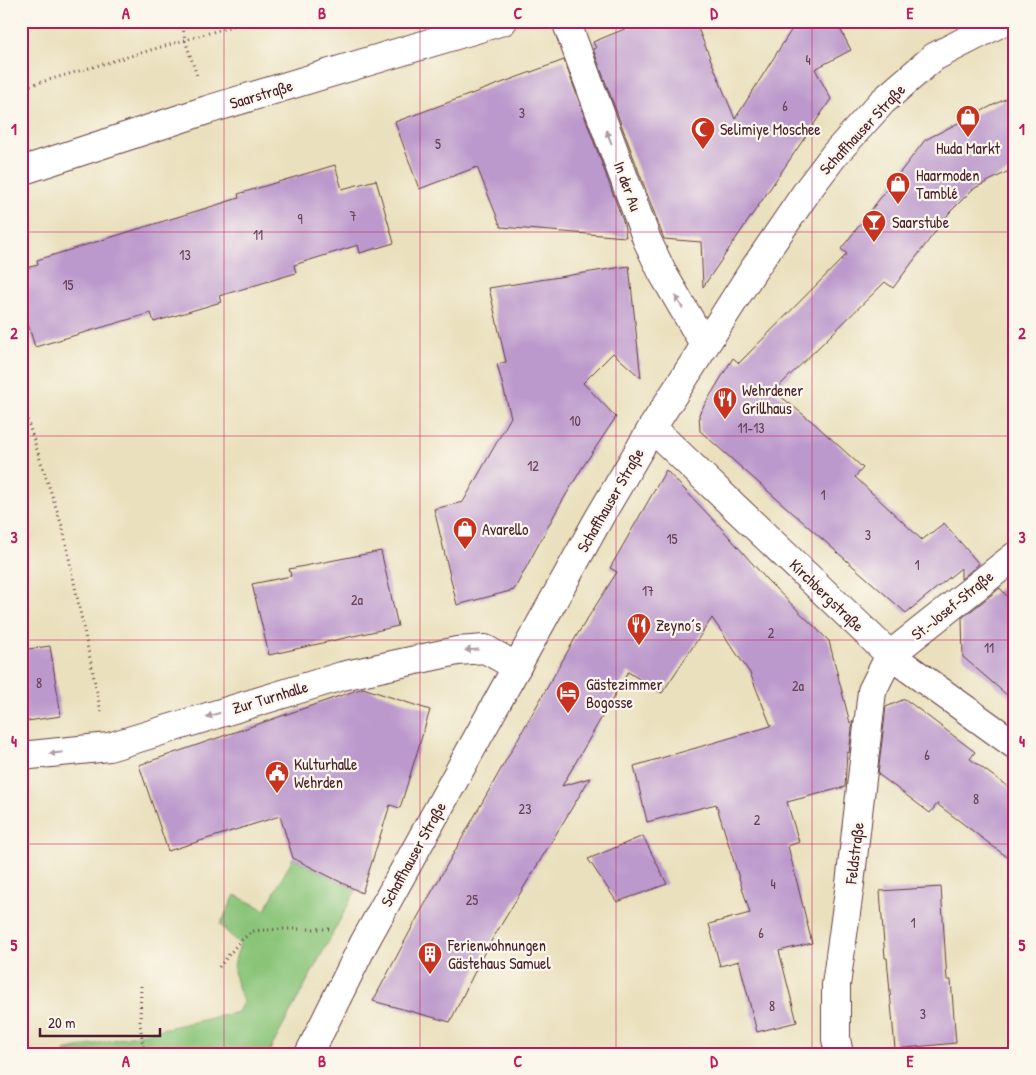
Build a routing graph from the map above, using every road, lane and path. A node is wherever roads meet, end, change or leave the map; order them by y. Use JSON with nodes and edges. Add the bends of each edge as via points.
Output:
{"nodes":[{"id":1,"x":182,"y":21,"type":"edge"},
{"id":2,"x":250,"y":21,"type":"edge"},
{"id":3,"x":503,"y":21,"type":"edge"},
{"id":4,"x":566,"y":21,"type":"edge"},
{"id":5,"x":1004,"y":21,"type":"edge"},
{"id":6,"x":185,"y":40,"type":"junction"},
{"id":7,"x":21,"y":88,"type":"edge"},
{"id":8,"x":207,"y":110,"type":"junction"},
{"id":9,"x":21,"y":171,"type":"edge"},
{"id":10,"x":704,"y":344,"type":"junction"},
{"id":11,"x":21,"y":401,"type":"edge"},
{"id":12,"x":652,"y":428,"type":"junction"},
{"id":13,"x":1015,"y":556,"type":"edge"},
{"id":14,"x":890,"y":655,"type":"junction"},
{"id":15,"x":517,"y":666,"type":"junction"},
{"id":16,"x":1015,"y":745,"type":"edge"},
{"id":17,"x":109,"y":747,"type":"junction"},
{"id":18,"x":21,"y":756,"type":"edge"},
{"id":19,"x":364,"y":943,"type":"junction"},
{"id":20,"x":219,"y":967,"type":"dead end"},
{"id":21,"x":141,"y":986,"type":"dead end"},
{"id":22,"x":144,"y":1054,"type":"edge"},
{"id":23,"x":309,"y":1054,"type":"edge"},
{"id":24,"x":839,"y":1054,"type":"edge"}],
"edges":[{"from":1,"to":6,"type":"path"},
{"from":2,"to":6,"type":"path"},
{"from":3,"to":8,"type":"street","name":"Saarstraße"},
{"from":10,"to":4,"type":"street","name":"In der Au","one_way":true,"via":[[647,240]]},
{"from":5,"to":10,"type":"street","name":"Schaffhauser Straße","via":[[934,57],[882,102],[834,154]]},
{"from":6,"to":7,"type":"path"},
{"from":6,"to":8,"type":"path"},
{"from":8,"to":9,"type":"street","name":"Saarstraße"},
{"from":10,"to":12,"type":"street","name":"Schaffhauser Straße"},
{"from":11,"to":17,"type":"path","via":[[63,529]]},
{"from":12,"to":14,"type":"street","name":"Kirchbergstraße"},
{"from":12,"to":15,"type":"street","name":"Schaffhauser Straße"},
{"from":13,"to":14,"type":"street","name":"St.-Josef-Straße"},
{"from":14,"to":16,"type":"street","name":"Kirchbergstraße"},
{"from":14,"to":24,"type":"street","name":"Feldstraße","via":[[872,690],[836,985]]},
{"from":15,"to":17,"type":"street","name":"Zur Turnhalle","one_way":true,"via":[[485,649],[457,651],[342,676]]},
{"from":15,"to":19,"type":"street","name":"Schaffhauser Straße"},
{"from":17,"to":18,"type":"street","name":"Zur Turnhalle","one_way":true},
{"from":19,"to":20,"type":"path","via":[[332,929],[253,932],[240,941]]},
{"from":19,"to":23,"type":"street","name":"Schaffhauser Straße"},
{"from":21,"to":22,"type":"path","via":[[140,1023]]}]}
